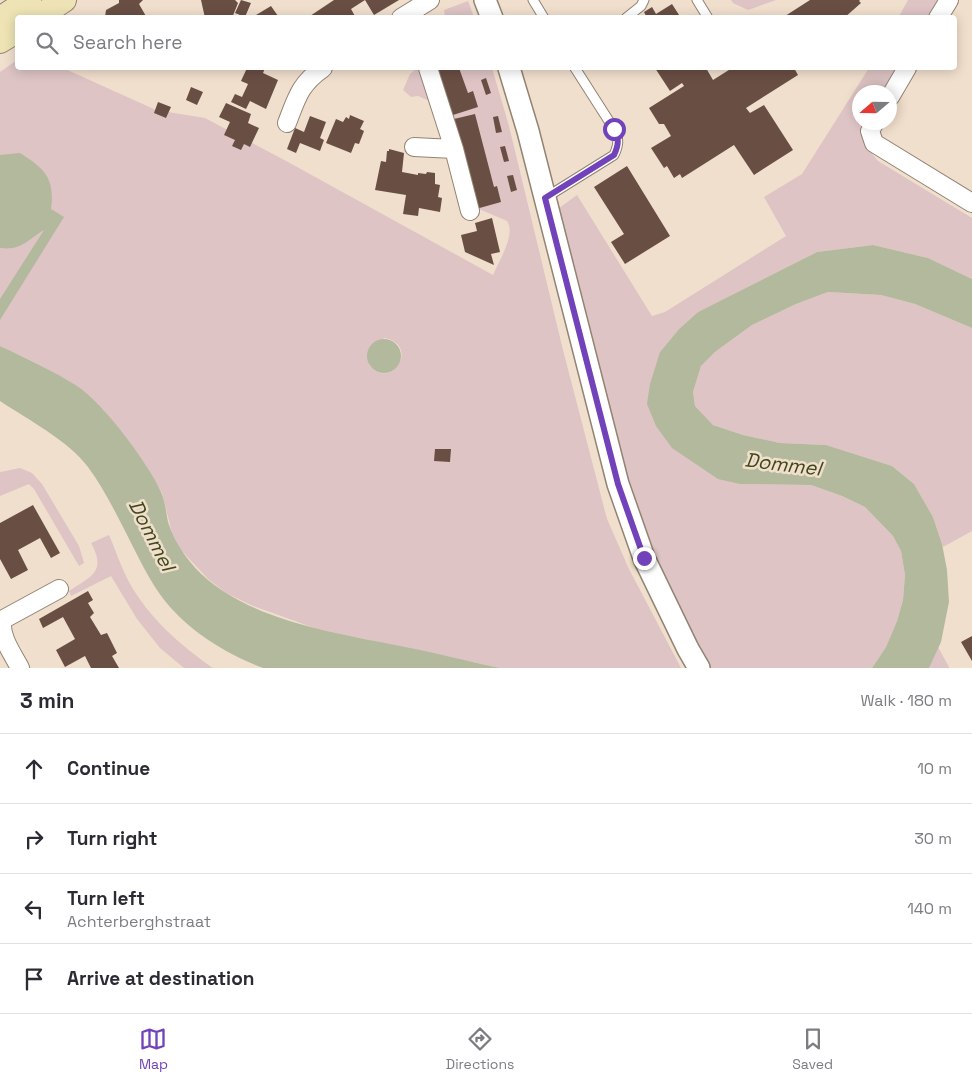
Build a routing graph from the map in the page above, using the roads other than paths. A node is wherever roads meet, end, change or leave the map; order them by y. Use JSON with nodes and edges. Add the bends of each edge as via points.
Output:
{"nodes":[{"id":1,"x":29,"y":0,"type":"edge"},
{"id":2,"x":64,"y":0,"type":"edge"},
{"id":3,"x":430,"y":0,"type":"edge"},
{"id":4,"x":485,"y":0,"type":"edge"},
{"id":5,"x":533,"y":0,"type":"edge"},
{"id":6,"x":644,"y":0,"type":"edge"},
{"id":7,"x":698,"y":0,"type":"edge"},
{"id":8,"x":949,"y":0,"type":"edge"},
{"id":9,"x":42,"y":15,"type":"edge"},
{"id":10,"x":408,"y":15,"type":"edge"},
{"id":11,"x":491,"y":15,"type":"edge"},
{"id":12,"x":542,"y":15,"type":"edge"},
{"id":13,"x":630,"y":15,"type":"edge"},
{"id":14,"x":706,"y":15,"type":"edge"},
{"id":15,"x":940,"y":15,"type":"edge"},
{"id":16,"x":0,"y":19,"type":"edge"},
{"id":17,"x":15,"y":32,"type":"edge"},
{"id":18,"x":0,"y":41,"type":"edge"},
{"id":19,"x":320,"y":70,"type":"edge"},
{"id":20,"x":429,"y":70,"type":"edge"},
{"id":21,"x":510,"y":70,"type":"edge"},
{"id":22,"x":576,"y":70,"type":"edge"},
{"id":23,"x":906,"y":70,"type":"edge"},
{"id":24,"x":897,"y":85,"type":"edge"},
{"id":25,"x":288,"y":123,"type":"dead end"},
{"id":26,"x":871,"y":130,"type":"edge"},
{"id":27,"x":414,"y":147,"type":"dead end"},
{"id":28,"x":454,"y":149,"type":"junction"},
{"id":29,"x":545,"y":198,"type":"junction"},
{"id":30,"x":972,"y":203,"type":"edge"},
{"id":31,"x":470,"y":211,"type":"dead end"},
{"id":32,"x":59,"y":589,"type":"dead end"},
{"id":33,"x":20,"y":668,"type":"edge"},
{"id":34,"x":699,"y":668,"type":"edge"}],
"edges":[{"from":1,"to":16,"type":"main road"},
{"from":2,"to":9,"type":"main road"},
{"from":3,"to":10,"type":"street"},
{"from":4,"to":11,"type":"street"},
{"from":5,"to":12,"type":"lane"},
{"from":6,"to":13,"type":"lane"},
{"from":7,"to":14,"type":"lane"},
{"from":8,"to":15,"type":"street"},
{"from":17,"to":18,"type":"main road"},
{"from":19,"to":25,"type":"street","via":[[300,89]]},
{"from":20,"to":28,"type":"street"},
{"from":21,"to":29,"type":"street"},
{"from":22,"to":29,"type":"lane","via":[[614,129],[618,146],[614,155]]},
{"from":23,"to":24,"type":"street"},
{"from":26,"to":30,"type":"street","via":[[874,143]]},
{"from":27,"to":28,"type":"street"},
{"from":28,"to":31,"type":"street"},
{"from":29,"to":34,"type":"street","via":[[618,484],[644,558]]},
{"from":32,"to":33,"type":"street","via":[[2,620],[2,636]]}]}
